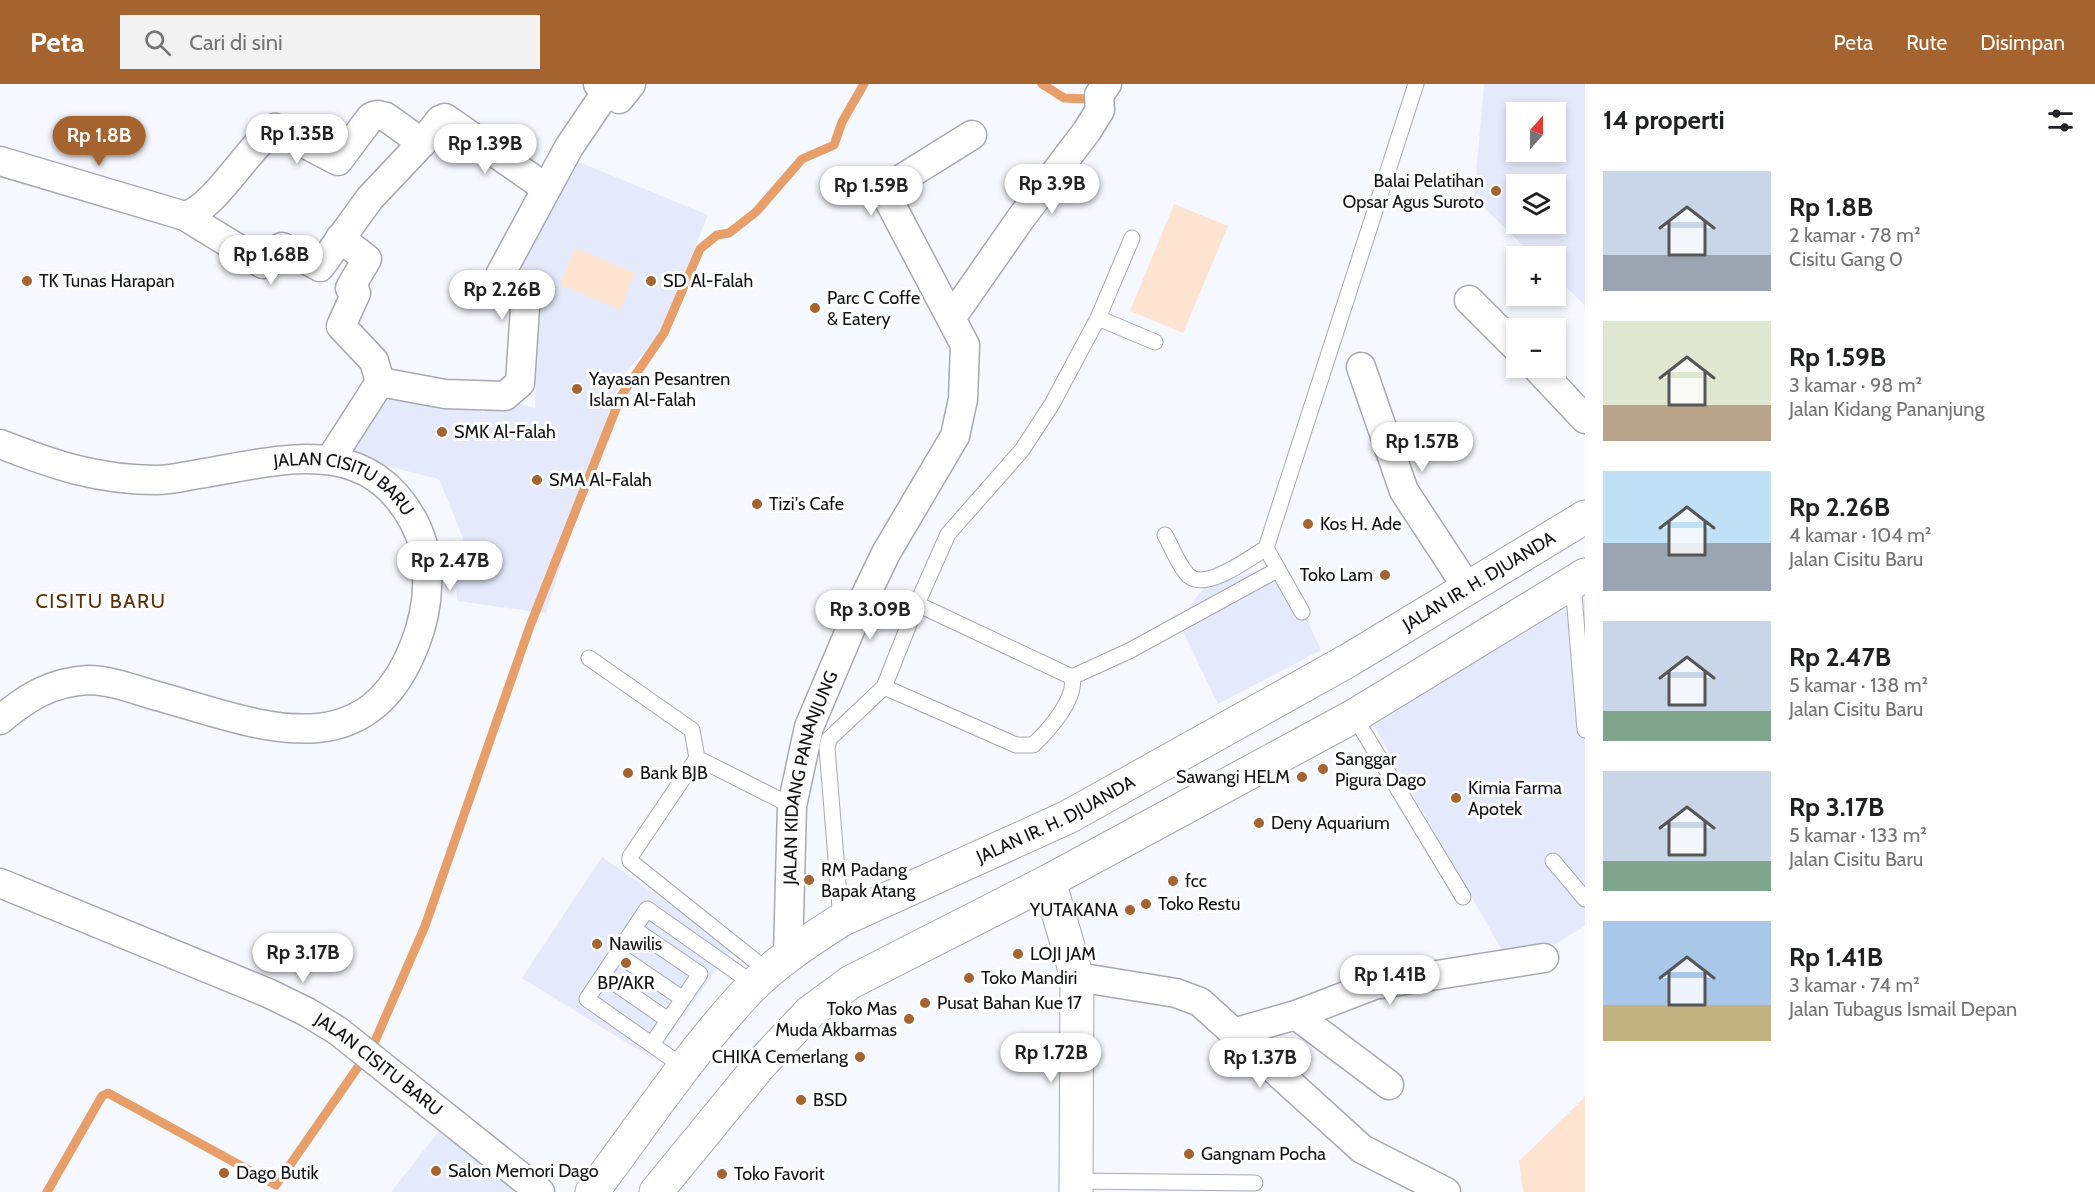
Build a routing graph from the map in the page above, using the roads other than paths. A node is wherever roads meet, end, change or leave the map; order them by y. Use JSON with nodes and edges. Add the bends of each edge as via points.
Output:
{"nodes":[{"id":1,"x":1107,"y":84,"type":"edge"},
{"id":2,"x":1416,"y":84,"type":"edge"},
{"id":3,"x":612,"y":86,"type":"edge"},
{"id":4,"x":972,"y":135,"type":"dead end"},
{"id":5,"x":422,"y":143,"type":"junction"},
{"id":6,"x":0,"y":161,"type":"edge"},
{"id":7,"x":546,"y":188,"type":"junction"},
{"id":8,"x":185,"y":216,"type":"junction"},
{"id":9,"x":340,"y":238,"type":"junction"},
{"id":10,"x":1132,"y":238,"type":"dead end"},
{"id":11,"x":1469,"y":300,"type":"dead end"},
{"id":12,"x":952,"y":317,"type":"junction"},
{"id":13,"x":1098,"y":318,"type":"junction"},
{"id":14,"x":1506,"y":337,"type":"edge"},
{"id":15,"x":1155,"y":342,"type":"dead end"},
{"id":16,"x":1361,"y":367,"type":"dead end"},
{"id":17,"x":1547,"y":378,"type":"edge"},
{"id":18,"x":380,"y":382,"type":"junction"},
{"id":19,"x":1585,"y":419,"type":"edge"},
{"id":20,"x":0,"y":444,"type":"edge"},
{"id":21,"x":330,"y":460,"type":"junction"},
{"id":22,"x":1585,"y":517,"type":"edge"},
{"id":23,"x":1165,"y":535,"type":"dead end"},
{"id":24,"x":1266,"y":548,"type":"junction"},
{"id":25,"x":1277,"y":570,"type":"junction"},
{"id":26,"x":1579,"y":579,"type":"edge"},
{"id":27,"x":1467,"y":587,"type":"junction"},
{"id":28,"x":917,"y":604,"type":"junction"},
{"id":29,"x":858,"y":609,"type":"junction"},
{"id":30,"x":1302,"y":612,"type":"dead end"},
{"id":31,"x":589,"y":658,"type":"dead end"},
{"id":32,"x":1349,"y":660,"type":"junction"},
{"id":33,"x":1072,"y":677,"type":"junction"},
{"id":34,"x":884,"y":687,"type":"junction"},
{"id":35,"x":1363,"y":711,"type":"junction"},
{"id":36,"x":0,"y":720,"type":"edge"},
{"id":37,"x":1585,"y":730,"type":"edge"},
{"id":38,"x":697,"y":758,"type":"junction"},
{"id":39,"x":792,"y":806,"type":"junction"},
{"id":40,"x":1553,"y":861,"type":"dead end"},
{"id":41,"x":1049,"y":881,"type":"junction"},
{"id":42,"x":0,"y":883,"type":"edge"},
{"id":43,"x":1463,"y":897,"type":"dead end"},
{"id":44,"x":1585,"y":899,"type":"edge"},
{"id":45,"x":841,"y":920,"type":"junction"},
{"id":46,"x":634,"y":929,"type":"junction"},
{"id":47,"x":617,"y":954,"type":"junction"},
{"id":48,"x":1544,"y":958,"type":"dead end"},
{"id":49,"x":771,"y":971,"type":"junction"},
{"id":50,"x":603,"y":975,"type":"junction"},
{"id":51,"x":1077,"y":977,"type":"junction"},
{"id":52,"x":683,"y":999,"type":"junction"},
{"id":53,"x":1296,"y":1015,"type":"junction"},
{"id":54,"x":668,"y":1020,"type":"junction"},
{"id":55,"x":1233,"y":1033,"type":"junction"},
{"id":56,"x":652,"y":1044,"type":"junction"},
{"id":57,"x":685,"y":1068,"type":"junction"},
{"id":58,"x":1389,"y":1085,"type":"dead end"},
{"id":59,"x":1255,"y":1183,"type":"dead end"},
{"id":60,"x":1076,"y":1187,"type":"edge"},
{"id":61,"x":540,"y":1192,"type":"edge"},
{"id":62,"x":592,"y":1192,"type":"edge"},
{"id":63,"x":656,"y":1192,"type":"edge"},
{"id":64,"x":1446,"y":1192,"type":"edge"}],
"edges":[{"from":1,"to":12,"type":"street","via":[[1099,95],[1100,110],[1087,131]]},
{"from":2,"to":24,"type":"lane"},
{"from":3,"to":7,"type":"street"},
{"from":4,"to":12,"type":"street","via":[[887,188],[886,195]]},
{"from":5,"to":7,"type":"street","via":[[440,120],[449,119]]},
{"from":5,"to":8,"type":"street","via":[[386,117],[376,115],[338,161],[275,128],[206,202]]},
{"from":5,"to":9,"type":"street","via":[[370,198]]},
{"from":6,"to":8,"type":"street"},
{"from":7,"to":18,"type":"street","via":[[500,275],[503,281],[526,293],[520,383],[506,396],[445,394]]},
{"from":8,"to":9,"type":"street","via":[[263,264],[282,247],[320,267]]},
{"from":9,"to":18,"type":"street","via":[[367,259],[350,288],[356,293],[341,326],[374,361]]},
{"from":10,"to":13,"type":"lane"},
{"from":11,"to":14,"type":"street"},
{"from":12,"to":29,"type":"street","name":"JALAN KIDANG PANANJUNG","via":[[965,345],[966,379],[955,436]]},
{"from":13,"to":15,"type":"lane"},
{"from":13,"to":28,"type":"lane","via":[[1052,404],[1022,450],[948,534]]},
{"from":16,"to":27,"type":"street","via":[[1404,491]]},
{"from":17,"to":19,"type":"street"},
{"from":18,"to":21,"type":"street"},
{"from":20,"to":21,"type":"street","name":"JALAN CISITU BARU","via":[[66,469],[122,479],[161,480],[304,457]]},
{"from":21,"to":36,"type":"street","name":"JALAN CISITU BARU","via":[[360,469],[385,484],[421,535],[428,567],[426,602],[416,643],[397,681],[373,708],[338,726],[305,730],[268,726],[91,680],[62,683],[37,692]]},
{"from":22,"to":27,"type":"main road","name":"JALAN IR. H. DJUANDA"},
{"from":23,"to":24,"type":"lane","via":[[1190,576],[1199,580],[1211,580]]},
{"from":24,"to":25,"type":"lane"},
{"from":25,"to":30,"type":"lane"},
{"from":25,"to":33,"type":"lane","via":[[1130,651]]},
{"from":26,"to":35,"type":"main road"},
{"from":26,"to":37,"type":"lane"},
{"from":27,"to":32,"type":"main road","name":"JALAN IR. H. DJUANDA"},
{"from":28,"to":29,"type":"lane"},
{"from":28,"to":33,"type":"lane"},
{"from":28,"to":34,"type":"lane"},
{"from":29,"to":39,"type":"street","name":"JALAN KIDANG PANANJUNG","via":[[809,727]]},
{"from":31,"to":38,"type":"lane","via":[[692,730]]},
{"from":32,"to":35,"type":"main road"},
{"from":32,"to":45,"type":"main road","name":"JALAN IR. H. DJUANDA","via":[[1068,817]]},
{"from":33,"to":34,"type":"lane","via":[[1055,724],[1033,745],[1025,746]]},
{"from":34,"to":45,"type":"lane","via":[[830,739],[827,748]]},
{"from":35,"to":41,"type":"main road"},
{"from":35,"to":43,"type":"lane"},
{"from":38,"to":39,"type":"lane"},
{"from":38,"to":49,"type":"lane","via":[[630,861]]},
{"from":39,"to":49,"type":"street","name":"JALAN KIDANG PANANJUNG"},
{"from":40,"to":44,"type":"lane"},
{"from":41,"to":51,"type":"main road"},
{"from":41,"to":63,"type":"main road","via":[[852,982],[810,1012],[760,1065]]},
{"from":42,"to":61,"type":"street","name":"JALAN CISITU BARU","via":[[307,1012],[338,1031]]},
{"from":45,"to":49,"type":"main road","name":"JALAN IR. H. DJUANDA"},
{"from":46,"to":47,"type":"lane"},
{"from":46,"to":49,"type":"lane","via":[[647,909]]},
{"from":46,"to":52,"type":"lane","via":[[700,974]]},
{"from":47,"to":50,"type":"lane"},
{"from":47,"to":52,"type":"lane"},
{"from":48,"to":53,"type":"street","via":[[1374,985]]},
{"from":49,"to":57,"type":"main road","name":"JALAN IR. H. DJUANDA","via":[[744,995]]},
{"from":50,"to":54,"type":"lane"},
{"from":50,"to":56,"type":"lane","via":[[587,999]]},
{"from":51,"to":55,"type":"street","via":[[1176,993],[1200,1002]]},
{"from":51,"to":60,"type":"main road"},
{"from":52,"to":54,"type":"lane"},
{"from":53,"to":55,"type":"street"},
{"from":53,"to":58,"type":"street"},
{"from":54,"to":56,"type":"lane"},
{"from":55,"to":64,"type":"street","via":[[1362,1149]]},
{"from":56,"to":57,"type":"lane"},
{"from":57,"to":62,"type":"main road","name":"JALAN IR. H. DJUANDA"},
{"from":59,"to":60,"type":"lane"}]}
